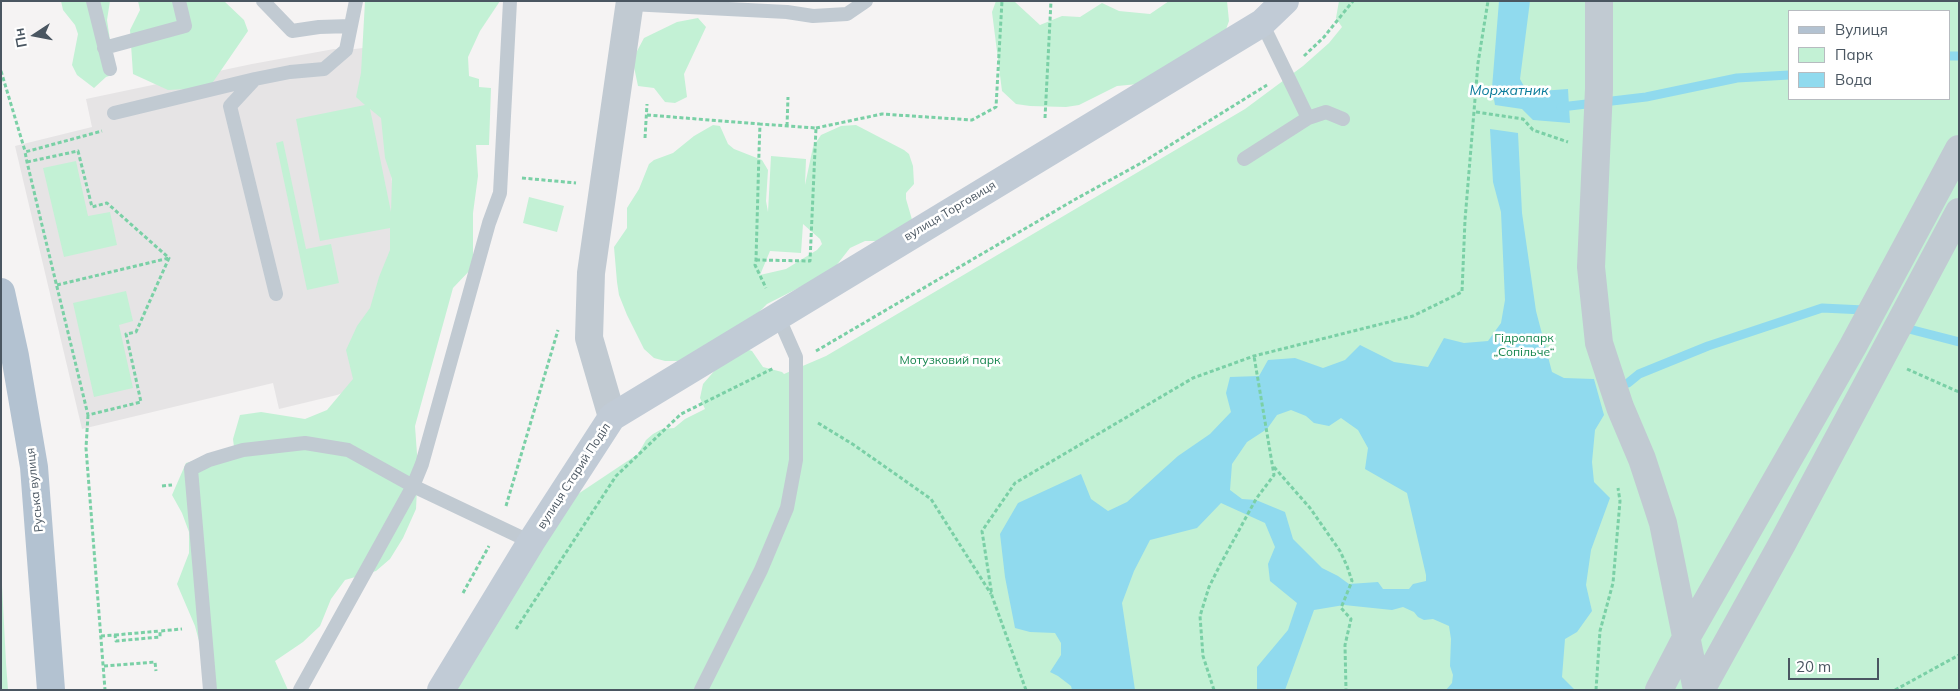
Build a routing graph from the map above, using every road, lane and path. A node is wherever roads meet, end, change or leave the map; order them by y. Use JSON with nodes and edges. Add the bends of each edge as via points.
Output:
{"nodes":[{"id":1,"x":92,"y":1,"type":"edge"},
{"id":2,"x":179,"y":1,"type":"edge"},
{"id":3,"x":263,"y":1,"type":"edge"},
{"id":4,"x":356,"y":1,"type":"edge"},
{"id":5,"x":510,"y":1,"type":"edge"},
{"id":6,"x":866,"y":1,"type":"edge"},
{"id":7,"x":1002,"y":1,"type":"edge"},
{"id":8,"x":1052,"y":1,"type":"edge"},
{"id":9,"x":1285,"y":1,"type":"edge"},
{"id":10,"x":1353,"y":1,"type":"edge"},
{"id":11,"x":1488,"y":1,"type":"edge"},
{"id":12,"x":1599,"y":1,"type":"edge"},
{"id":13,"x":630,"y":3,"type":"edge"},
{"id":14,"x":1262,"y":23,"type":"junction"},
{"id":15,"x":351,"y":26,"type":"junction"},
{"id":16,"x":104,"y":48,"type":"junction"},
{"id":17,"x":110,"y":69,"type":"dead end"},
{"id":18,"x":1,"y":70,"type":"edge"},
{"id":19,"x":1286,"y":72,"type":"junction"},
{"id":20,"x":255,"y":79,"type":"junction"},
{"id":21,"x":788,"y":97,"type":"dead end"},
{"id":22,"x":1476,"y":112,"type":"junction"},
{"id":23,"x":114,"y":113,"type":"dead end"},
{"id":24,"x":646,"y":115,"type":"dead end"},
{"id":25,"x":1045,"y":118,"type":"dead end"},
{"id":26,"x":1308,"y":118,"type":"junction"},
{"id":27,"x":1343,"y":119,"type":"dead end"},
{"id":28,"x":760,"y":124,"type":"junction"},
{"id":29,"x":787,"y":126,"type":"junction"},
{"id":30,"x":816,"y":128,"type":"junction"},
{"id":31,"x":108,"y":129,"type":"dead end"},
{"id":32,"x":1959,"y":149,"type":"edge"},
{"id":33,"x":25,"y":152,"type":"junction"},
{"id":34,"x":1597,"y":152,"type":"junction"},
{"id":35,"x":1244,"y":159,"type":"dead end"},
{"id":36,"x":27,"y":162,"type":"junction"},
{"id":37,"x":502,"y":176,"type":"junction"},
{"id":38,"x":580,"y":183,"type":"dead end"},
{"id":39,"x":1959,"y":212,"type":"edge"},
{"id":40,"x":170,"y":258,"type":"junction"},
{"id":41,"x":756,"y":260,"type":"junction"},
{"id":42,"x":57,"y":285,"type":"junction"},
{"id":43,"x":767,"y":291,"type":"dead end"},
{"id":44,"x":1,"y":292,"type":"edge"},
{"id":45,"x":276,"y":294,"type":"dead end"},
{"id":46,"x":778,"y":316,"type":"junction"},
{"id":47,"x":559,"y":327,"type":"dead end"},
{"id":48,"x":1853,"y":346,"type":"junction"},
{"id":49,"x":1254,"y":356,"type":"junction"},
{"id":50,"x":796,"y":357,"type":"junction"},
{"id":51,"x":1882,"y":358,"type":"junction"},
{"id":52,"x":1959,"y":392,"type":"edge"},
{"id":53,"x":796,"y":410,"type":"junction"},
{"id":54,"x":88,"y":415,"type":"junction"},
{"id":55,"x":612,"y":417,"type":"junction"},
{"id":56,"x":1273,"y":466,"type":"junction"},
{"id":57,"x":1618,"y":484,"type":"dead end"},
{"id":58,"x":413,"y":486,"type":"junction"},
{"id":59,"x":499,"y":528,"type":"junction"},
{"id":60,"x":531,"y":542,"type":"junction"},
{"id":61,"x":461,"y":596,"type":"dead end"},
{"id":62,"x":992,"y":596,"type":"junction"},
{"id":63,"x":205,"y":627,"type":"junction"},
{"id":64,"x":160,"y":631,"type":"junction"},
{"id":65,"x":513,"y":632,"type":"dead end"},
{"id":66,"x":115,"y":635,"type":"junction"},
{"id":67,"x":101,"y":636,"type":"junction"},
{"id":68,"x":1686,"y":638,"type":"junction"},
{"id":69,"x":1959,"y":654,"type":"edge"},
{"id":70,"x":104,"y":666,"type":"junction"},
{"id":71,"x":156,"y":671,"type":"dead end"},
{"id":72,"x":51,"y":690,"type":"edge"},
{"id":73,"x":105,"y":690,"type":"edge"},
{"id":74,"x":210,"y":690,"type":"edge"},
{"id":75,"x":300,"y":690,"type":"edge"},
{"id":76,"x":441,"y":690,"type":"edge"},
{"id":77,"x":701,"y":690,"type":"edge"},
{"id":78,"x":1026,"y":690,"type":"edge"},
{"id":79,"x":1214,"y":690,"type":"edge"},
{"id":80,"x":1346,"y":690,"type":"edge"},
{"id":81,"x":1596,"y":690,"type":"edge"},
{"id":82,"x":1659,"y":690,"type":"edge"},
{"id":83,"x":1697,"y":690,"type":"edge"},
{"id":84,"x":1701,"y":690,"type":"edge"},
{"id":85,"x":1895,"y":690,"type":"edge"}],
"edges":[{"from":1,"to":16,"type":"lane"},
{"from":2,"to":16,"type":"lane","via":[[185,26]]},
{"from":3,"to":15,"type":"lane","via":[[292,31],[319,26]]},
{"from":4,"to":15,"type":"lane"},
{"from":5,"to":37,"type":"lane"},
{"from":6,"to":13,"type":"lane","via":[[847,14],[813,16]]},
{"from":7,"to":30,"type":"path","via":[[996,107],[972,120],[882,114]]},
{"from":8,"to":25,"type":"path"},
{"from":9,"to":14,"type":"main road","name":"вулиця Торговиця"},
{"from":10,"to":19,"type":"path","via":[[1324,37]]},
{"from":11,"to":22,"type":"path","via":[[1478,62]]},
{"from":12,"to":34,"type":"street"},
{"from":13,"to":55,"type":"street","name":"вулиця Старий Поділ","via":[[591,273],[589,338]]},
{"from":14,"to":19,"type":"lane"},
{"from":14,"to":46,"type":"main road","name":"вулиця Торговиця"},
{"from":15,"to":20,"type":"lane","via":[[346,50],[324,69]]},
{"from":16,"to":17,"type":"lane"},
{"from":18,"to":33,"type":"path"},
{"from":19,"to":26,"type":"lane"},
{"from":19,"to":50,"type":"path","via":[[1144,162],[811,354]]},
{"from":20,"to":23,"type":"lane"},
{"from":20,"to":45,"type":"lane","via":[[230,106]]},
{"from":21,"to":29,"type":"path"},
{"from":22,"to":34,"type":"path","via":[[1523,119],[1533,130]]},
{"from":22,"to":49,"type":"path","via":[[1465,220],[1462,292],[1413,316]]},
{"from":24,"to":28,"type":"path"},
{"from":26,"to":27,"type":"lane","via":[[1326,112]]},
{"from":26,"to":35,"type":"lane"},
{"from":28,"to":29,"type":"path"},
{"from":28,"to":41,"type":"path"},
{"from":29,"to":30,"type":"path"},
{"from":30,"to":41,"type":"path","via":[[810,261]]},
{"from":31,"to":33,"type":"path"},
{"from":32,"to":48,"type":"street"},
{"from":33,"to":36,"type":"path"},
{"from":34,"to":68,"type":"street","via":[[1591,267],[1599,343],[1663,523]]},
{"from":36,"to":40,"type":"path","via":[[78,151],[92,207],[107,203]]},
{"from":36,"to":42,"type":"path"},
{"from":37,"to":38,"type":"path"},
{"from":37,"to":58,"type":"lane","via":[[500,193]]},
{"from":39,"to":51,"type":"street"},
{"from":40,"to":42,"type":"path"},
{"from":40,"to":54,"type":"path","via":[[136,332],[126,334],[141,402]]},
{"from":41,"to":43,"type":"path"},
{"from":42,"to":54,"type":"path"},
{"from":44,"to":72,"type":"main road","name":"Руська вулиця","via":[[34,467]]},
{"from":46,"to":50,"type":"lane"},
{"from":46,"to":55,"type":"main road","name":"вулиця Торговиця"},
{"from":47,"to":59,"type":"path"},
{"from":48,"to":51,"type":"street"},
{"from":48,"to":68,"type":"street"},
{"from":49,"to":56,"type":"path"},
{"from":49,"to":62,"type":"path","via":[[1192,378],[1015,483],[982,531]]},
{"from":50,"to":53,"type":"lane"},
{"from":50,"to":65,"type":"path","via":[[681,414],[621,471]]},
{"from":51,"to":52,"type":"path"},
{"from":51,"to":84,"type":"street"},
{"from":53,"to":62,"type":"path","via":[[854,445],[931,499]]},
{"from":53,"to":77,"type":"lane","via":[[796,460],[787,508],[761,570]]},
{"from":54,"to":67,"type":"path","via":[[86,448]]},
{"from":55,"to":60,"type":"main road","name":"вулиця Старий Поділ"},
{"from":56,"to":79,"type":"path","via":[[1274,475],[1256,500],[1209,587],[1200,616],[1203,656]]},
{"from":56,"to":80,"type":"path","via":[[1310,508],[1340,551],[1352,581],[1341,608],[1351,619],[1345,645]]},
{"from":57,"to":81,"type":"path","via":[[1620,501],[1613,583],[1600,631]]},
{"from":58,"to":59,"type":"lane"},
{"from":58,"to":63,"type":"lane","via":[[348,450],[305,444],[243,450],[191,469]]},
{"from":58,"to":75,"type":"lane"},
{"from":59,"to":60,"type":"lane"},
{"from":59,"to":61,"type":"path"},
{"from":60,"to":76,"type":"main road","name":"вулиця Старий Поділ"},
{"from":62,"to":78,"type":"path"},
{"from":63,"to":64,"type":"path"},
{"from":63,"to":74,"type":"lane"},
{"from":64,"to":66,"type":"path"},
{"from":64,"to":66,"type":"path","via":[[160,637],[116,641]]},
{"from":66,"to":67,"type":"path"},
{"from":67,"to":70,"type":"path"},
{"from":68,"to":82,"type":"street"},
{"from":68,"to":83,"type":"street"},
{"from":69,"to":85,"type":"path"},
{"from":70,"to":71,"type":"path","via":[[155,662]]},
{"from":70,"to":73,"type":"path"}]}
